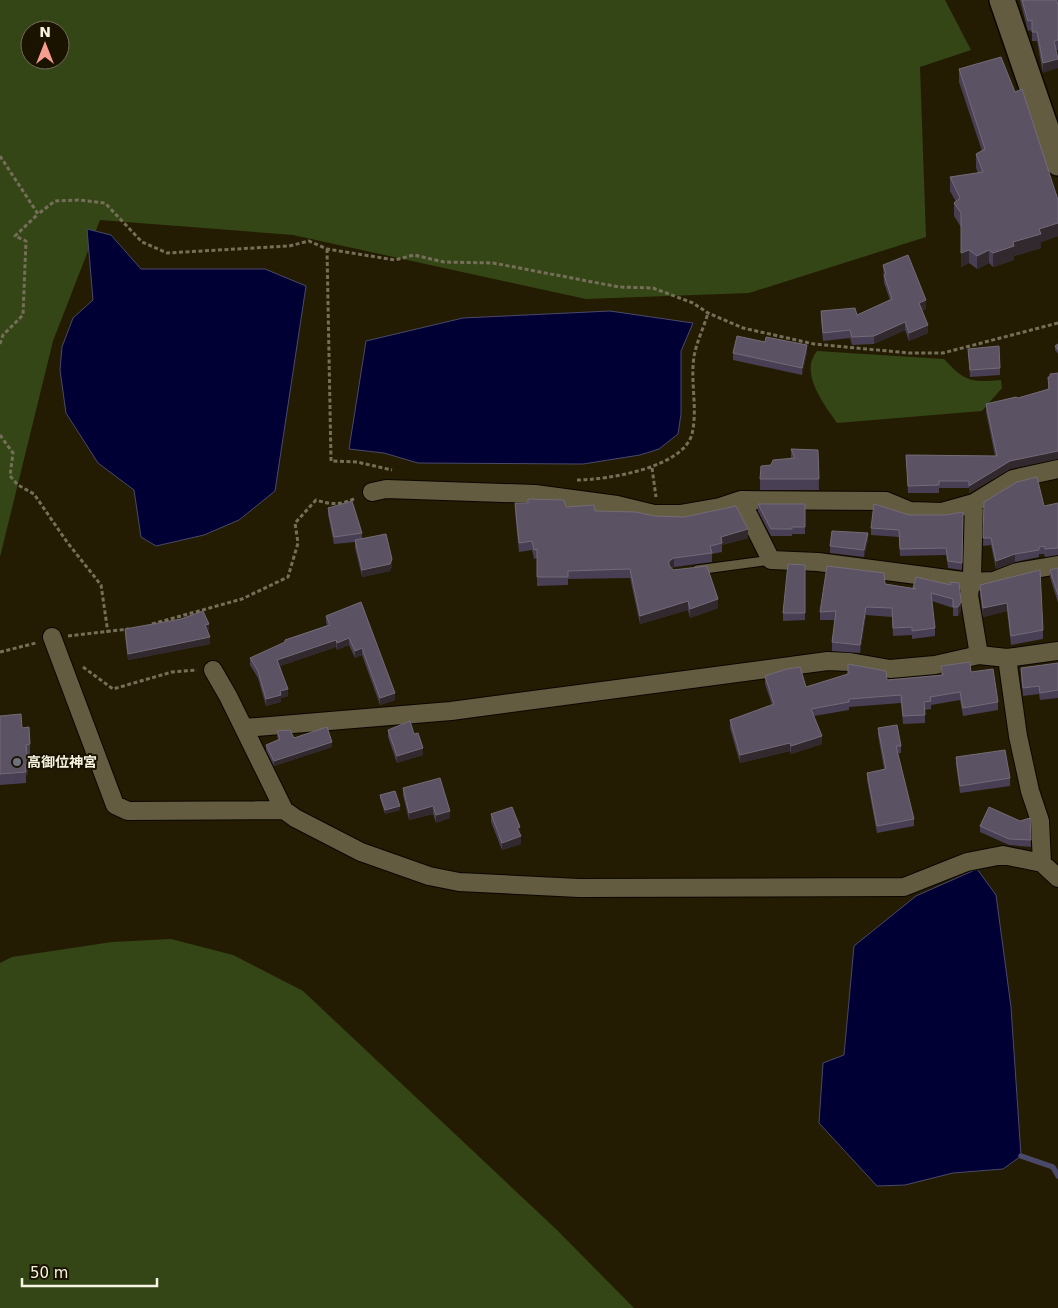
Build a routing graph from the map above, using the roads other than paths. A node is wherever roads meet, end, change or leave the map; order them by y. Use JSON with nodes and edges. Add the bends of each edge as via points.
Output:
{"nodes":[{"id":1,"x":1002,"y":0,"type":"edge"},
{"id":2,"x":1058,"y":163,"type":"edge"},
{"id":3,"x":1058,"y":469,"type":"edge"},
{"id":4,"x":372,"y":492,"type":"road end"},
{"id":5,"x":741,"y":500,"type":"junction"},
{"id":6,"x":974,"y":503,"type":"junction"},
{"id":7,"x":771,"y":560,"type":"junction"},
{"id":8,"x":1058,"y":565,"type":"edge"},
{"id":9,"x":684,"y":572,"type":"edge"},
{"id":10,"x":970,"y":582,"type":"junction"},
{"id":11,"x":52,"y":637,"type":"road end"},
{"id":12,"x":1058,"y":651,"type":"edge"},
{"id":13,"x":979,"y":655,"type":"junction"},
{"id":14,"x":1007,"y":658,"type":"junction"},
{"id":15,"x":213,"y":670,"type":"road end"},
{"id":16,"x":244,"y":728,"type":"junction"},
{"id":17,"x":284,"y":810,"type":"junction"},
{"id":18,"x":1042,"y":863,"type":"junction"},
{"id":19,"x":1058,"y":878,"type":"edge"}],
"edges":[{"from":1,"to":2,"type":"main road"},
{"from":3,"to":6,"type":"street","via":[[1013,479]]},
{"from":4,"to":5,"type":"street","via":[[386,489],[535,494],[617,505],[654,514],[680,514]]},
{"from":5,"to":6,"type":"street","via":[[886,501],[910,511],[942,512]]},
{"from":5,"to":7,"type":"street"},
{"from":6,"to":10,"type":"street"},
{"from":7,"to":9,"type":"lane"},
{"from":7,"to":10,"type":"street","via":[[818,562]]},
{"from":8,"to":10,"type":"street","via":[[1017,572],[994,581]]},
{"from":10,"to":13,"type":"street","via":[[972,622]]},
{"from":11,"to":17,"type":"street","via":[[115,805],[128,811]]},
{"from":12,"to":14,"type":"street"},
{"from":13,"to":14,"type":"street"},
{"from":13,"to":16,"type":"street","via":[[935,665],[890,669],[828,662],[451,712]]},
{"from":14,"to":18,"type":"street","via":[[1018,736],[1040,821]]},
{"from":15,"to":16,"type":"street"},
{"from":16,"to":17,"type":"street"},
{"from":17,"to":18,"type":"street","via":[[361,852],[429,876],[459,882],[579,888],[904,887],[967,862],[1003,855]]},
{"from":18,"to":19,"type":"street"}]}
